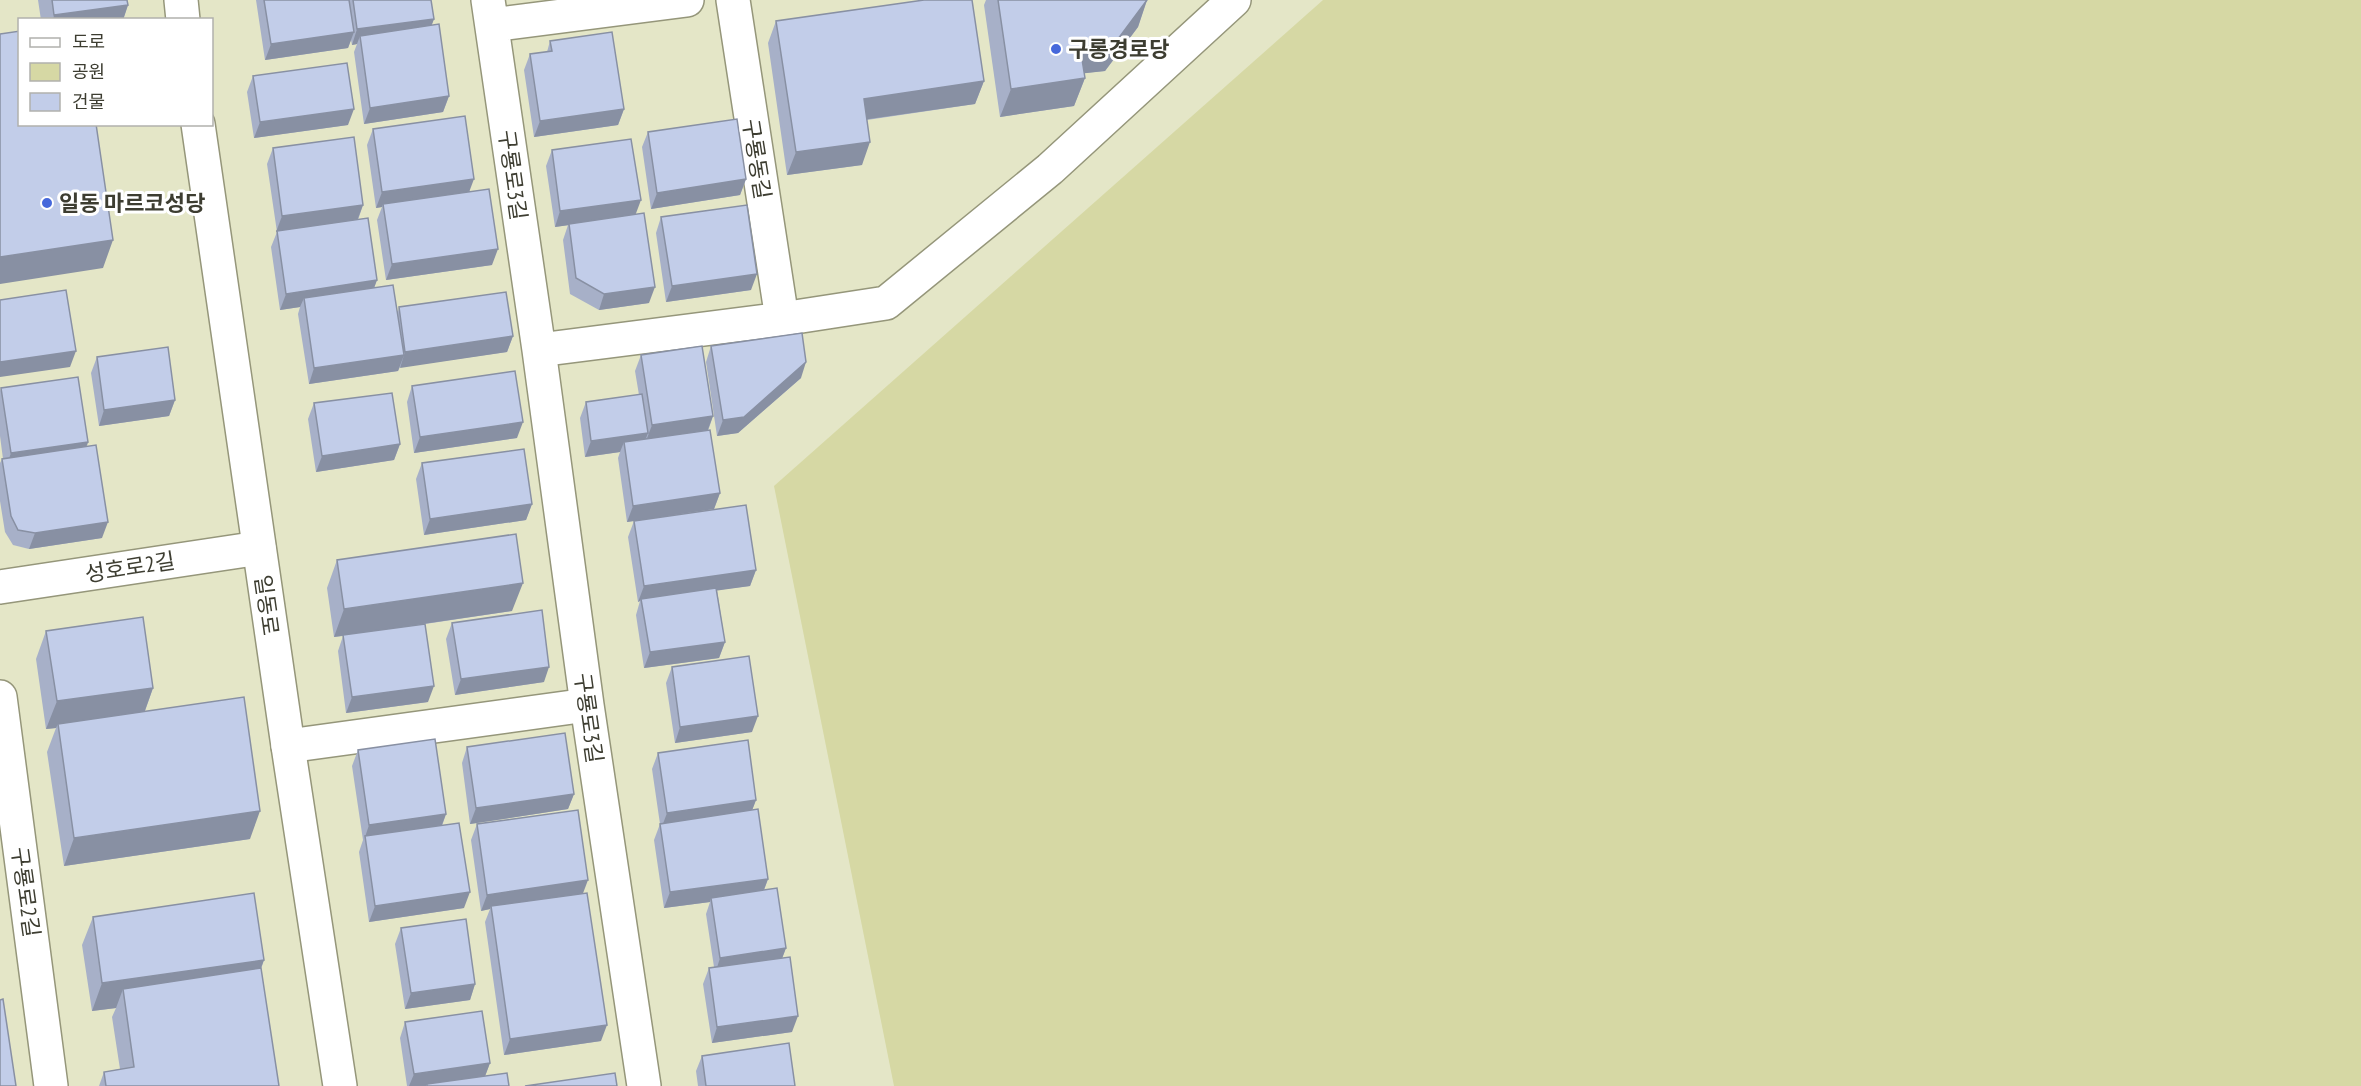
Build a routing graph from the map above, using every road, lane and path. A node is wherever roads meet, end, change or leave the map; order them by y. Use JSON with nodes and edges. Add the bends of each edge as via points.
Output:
{"nodes":[{"id":1,"x":180,"y":0,"type":"edge"},
{"id":2,"x":687,"y":0,"type":"edge"},
{"id":3,"x":733,"y":0,"type":"edge"},
{"id":4,"x":1234,"y":0,"type":"edge"},
{"id":5,"x":490,"y":12,"type":"edge"},
{"id":6,"x":183,"y":18,"type":"edge"},
{"id":7,"x":198,"y":126,"type":"edge"},
{"id":8,"x":782,"y":319,"type":"junction"},
{"id":9,"x":539,"y":350,"type":"junction"},
{"id":10,"x":259,"y":548,"type":"junction"},
{"id":11,"x":0,"y":587,"type":"edge"},
{"id":12,"x":0,"y":698,"type":"edge"},
{"id":13,"x":587,"y":705,"type":"junction"},
{"id":14,"x":288,"y":746,"type":"junction"},
{"id":15,"x":51,"y":1086,"type":"edge"},
{"id":16,"x":340,"y":1086,"type":"edge"},
{"id":17,"x":644,"y":1086,"type":"edge"}],
"edges":[{"from":1,"to":6,"type":"street"},
{"from":2,"to":5,"type":"street"},
{"from":3,"to":8,"type":"street","name":"구룡동길"},
{"from":4,"to":8,"type":"street","via":[[1050,169],[886,303]]},
{"from":5,"to":9,"type":"street","name":"구룡로3길"},
{"from":7,"to":10,"type":"street","name":"일동로"},
{"from":8,"to":9,"type":"street"},
{"from":9,"to":13,"type":"street","name":"구룡로3길"},
{"from":10,"to":11,"type":"street","name":"성호로2길"},
{"from":10,"to":14,"type":"street","name":"일동로"},
{"from":12,"to":15,"type":"street","name":"구룡로2길"},
{"from":13,"to":14,"type":"street"},
{"from":13,"to":17,"type":"street","name":"구룡로3길"},
{"from":14,"to":16,"type":"street","name":"일동로"}]}
